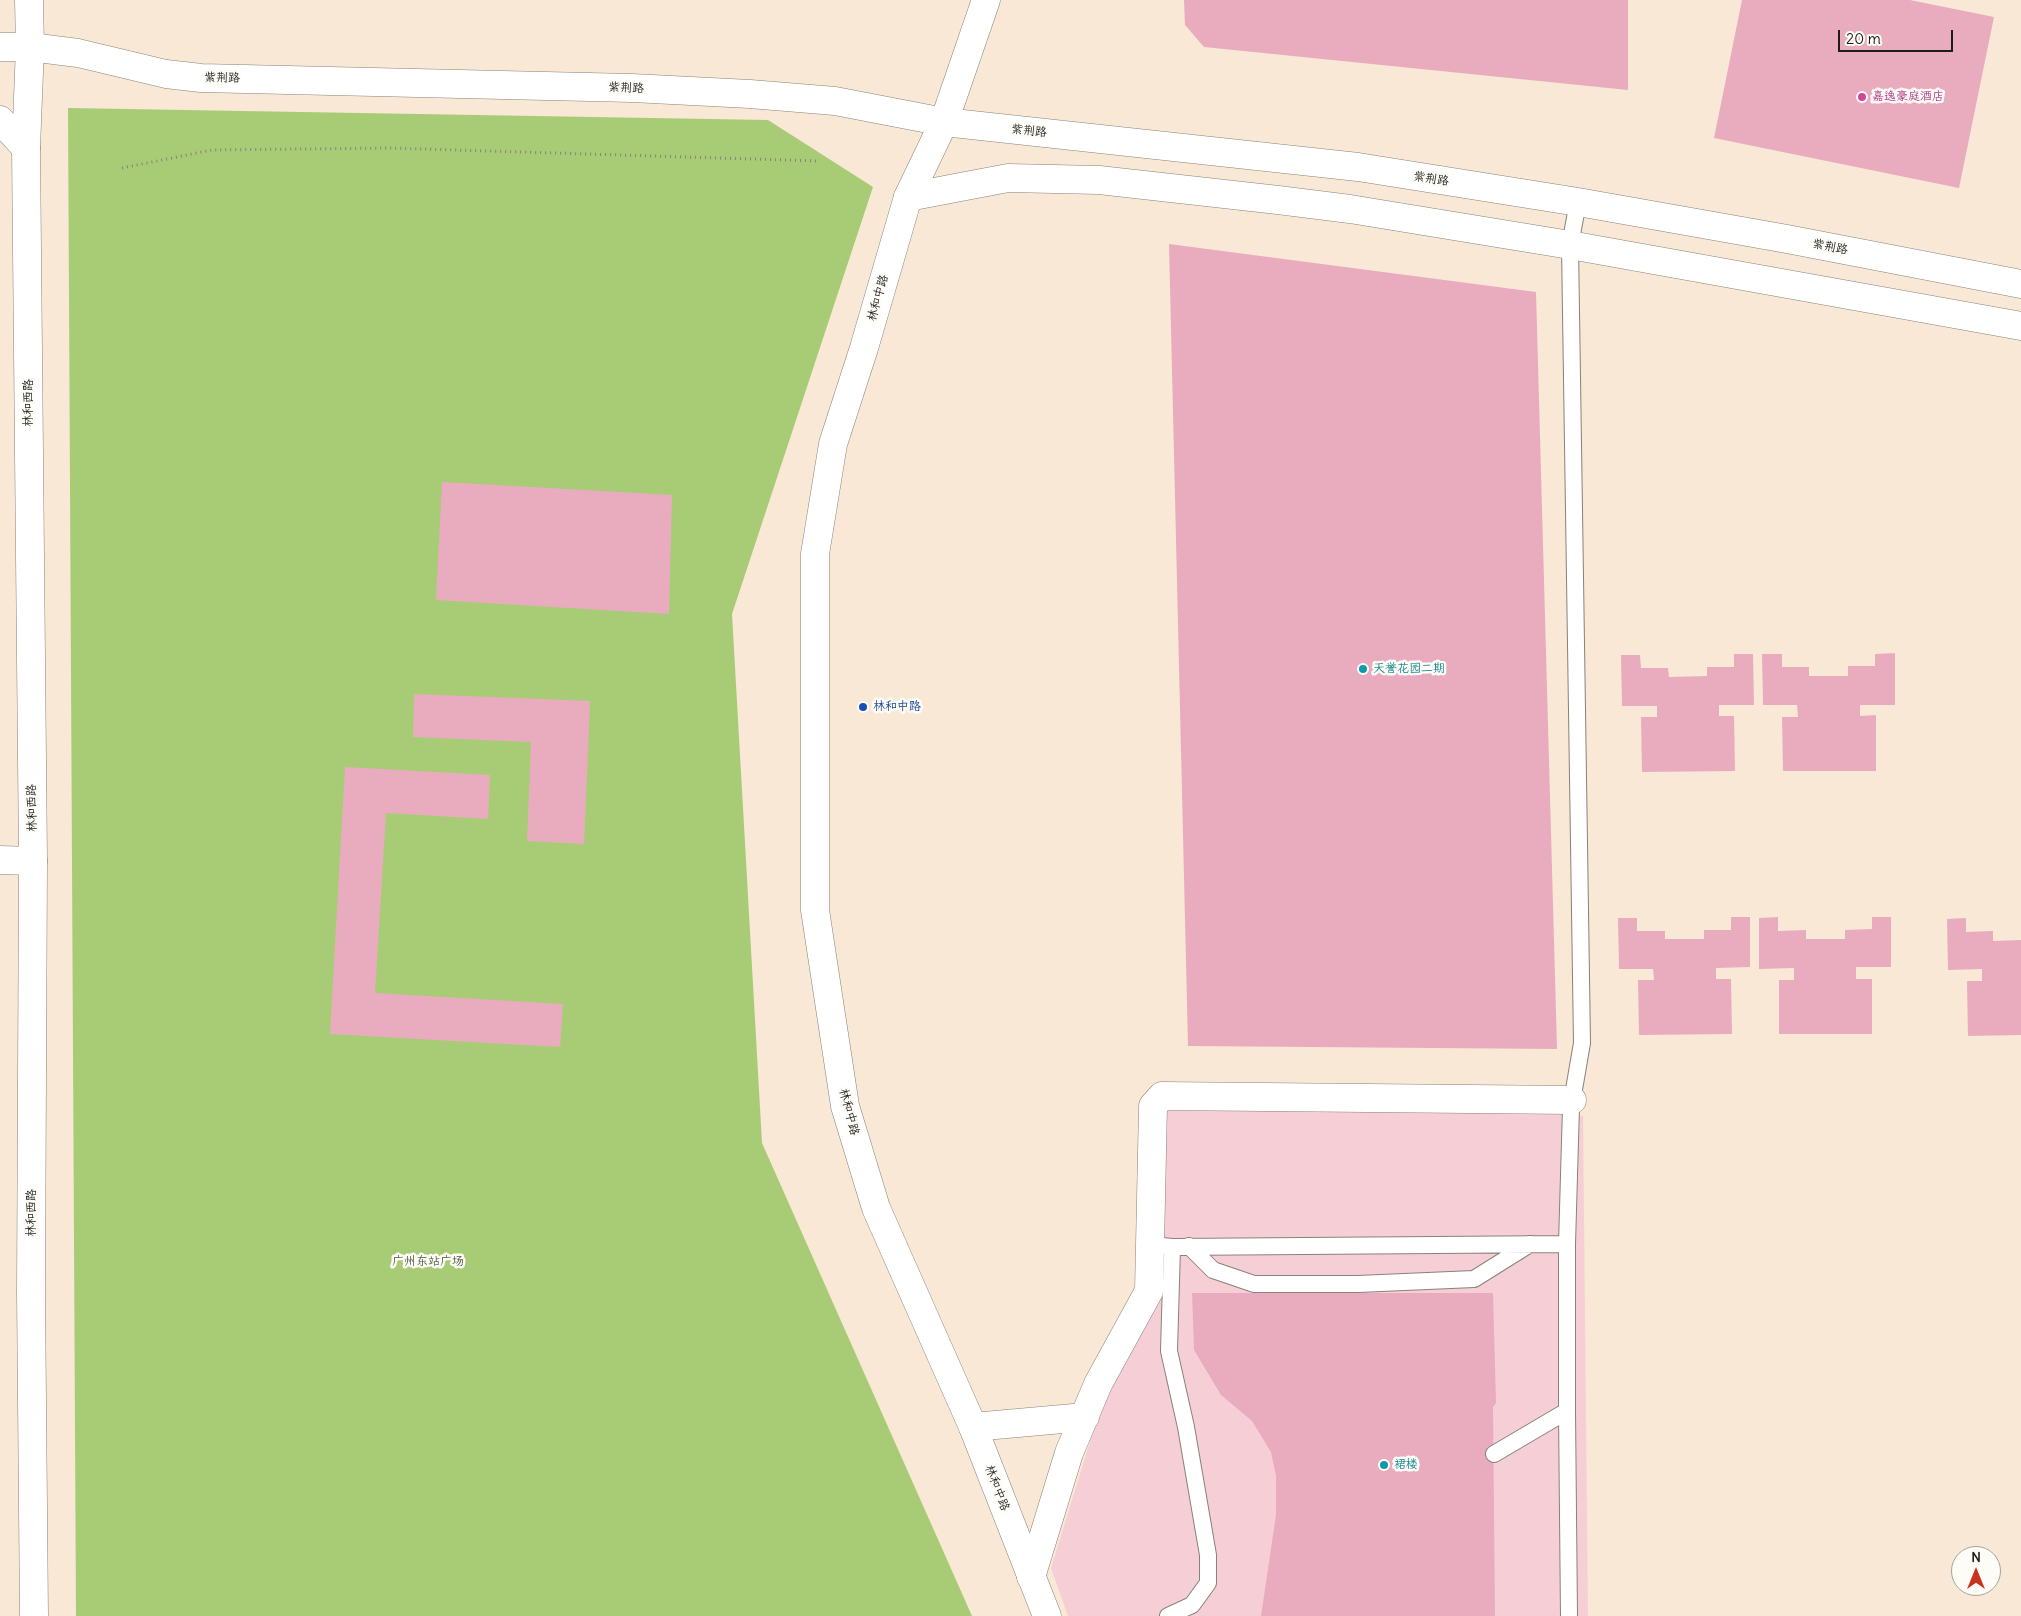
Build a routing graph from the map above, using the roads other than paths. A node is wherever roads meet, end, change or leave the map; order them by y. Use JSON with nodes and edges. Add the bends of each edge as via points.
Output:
{"nodes":[{"id":1,"x":30,"y":0,"type":"edge"},
{"id":2,"x":986,"y":0,"type":"edge"},
{"id":3,"x":0,"y":47,"type":"edge"},
{"id":4,"x":30,"y":47,"type":"junction"},
{"id":5,"x":0,"y":120,"type":"edge"},
{"id":6,"x":944,"y":122,"type":"junction"},
{"id":7,"x":26,"y":148,"type":"junction"},
{"id":8,"x":908,"y":197,"type":"junction"},
{"id":9,"x":1578,"y":202,"type":"junction"},
{"id":10,"x":1570,"y":245,"type":"junction"},
{"id":11,"x":2021,"y":284,"type":"edge"},
{"id":12,"x":2021,"y":326,"type":"edge"},
{"id":13,"x":0,"y":860,"type":"edge"},
{"id":14,"x":33,"y":861,"type":"junction"},
{"id":15,"x":1572,"y":1100,"type":"junction"},
{"id":16,"x":1531,"y":1244,"type":"junction"},
{"id":17,"x":1567,"y":1244,"type":"junction"},
{"id":18,"x":1161,"y":1246,"type":"junction"},
{"id":19,"x":1190,"y":1246,"type":"junction"},
{"id":20,"x":1567,"y":1411,"type":"junction"},
{"id":21,"x":1085,"y":1417,"type":"junction"},
{"id":22,"x":974,"y":1427,"type":"junction"},
{"id":23,"x":1494,"y":1454,"type":"dead end"},
{"id":24,"x":1030,"y":1576,"type":"junction"},
{"id":25,"x":34,"y":1616,"type":"edge"},
{"id":26,"x":1047,"y":1616,"type":"edge"},
{"id":27,"x":1168,"y":1616,"type":"edge"},
{"id":28,"x":1569,"y":1616,"type":"edge"}],
"edges":[{"from":1,"to":4,"type":"main road","name":"林和西路"},
{"from":2,"to":6,"type":"main road","name":"林和中路"},
{"from":3,"to":4,"type":"main road","name":"紫荆路"},
{"from":4,"to":6,"type":"main road","name":"紫荆路","via":[[78,53],[166,74],[201,78],[443,82],[750,94],[835,101]]},
{"from":4,"to":7,"type":"main road","name":"林和西路"},
{"from":5,"to":7,"type":"main road"},
{"from":6,"to":8,"type":"main road","name":"林和中路"},
{"from":6,"to":9,"type":"main road","name":"紫荆路","via":[[1358,167]]},
{"from":7,"to":14,"type":"main road","name":"林和西路"},
{"from":8,"to":10,"type":"main road","via":[[1008,178],[1099,180],[1350,209]]},
{"from":8,"to":22,"type":"main road","name":"林和中路","via":[[833,444],[815,554],[815,910],[845,1106],[876,1208]]},
{"from":9,"to":10,"type":"lane"},
{"from":9,"to":11,"type":"main road","name":"紫荆路"},
{"from":10,"to":12,"type":"main road"},
{"from":10,"to":15,"type":"lane","via":[[1582,1043]]},
{"from":13,"to":14,"type":"main road"},
{"from":14,"to":25,"type":"main road","name":"林和西路","via":[[31,1293]]},
{"from":15,"to":17,"type":"lane"},
{"from":15,"to":18,"type":"main road","via":[[1162,1096],[1153,1106]]},
{"from":16,"to":17,"type":"lane"},
{"from":16,"to":19,"type":"lane"},
{"from":16,"to":19,"type":"lane","via":[[1474,1279],[1358,1284],[1254,1284],[1213,1270]]},
{"from":17,"to":20,"type":"lane"},
{"from":18,"to":19,"type":"lane"},
{"from":18,"to":21,"type":"main road","via":[[1149,1291],[1098,1384]]},
{"from":18,"to":27,"type":"lane","via":[[1169,1351],[1208,1555],[1208,1583],[1192,1605]]},
{"from":20,"to":23,"type":"lane"},
{"from":20,"to":28,"type":"lane"},
{"from":21,"to":22,"type":"main road"},
{"from":21,"to":24,"type":"main road","via":[[1069,1453]]},
{"from":22,"to":24,"type":"main road","name":"林和中路"},
{"from":24,"to":26,"type":"main road","name":"林和中路"}]}
